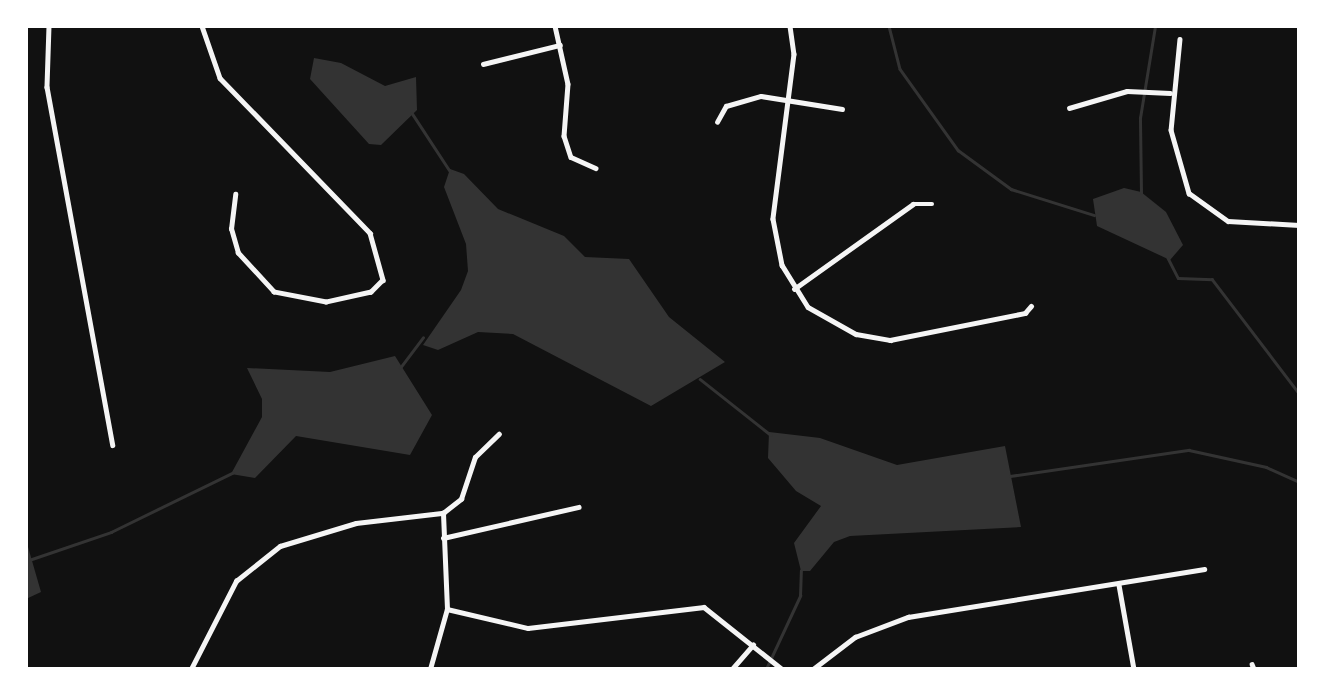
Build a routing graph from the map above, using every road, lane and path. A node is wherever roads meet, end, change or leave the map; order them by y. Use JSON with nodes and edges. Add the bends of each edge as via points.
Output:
{"nodes":[{"id":1,"x":49,"y":26,"type":"edge"},
{"id":2,"x":202,"y":26,"type":"edge"},
{"id":3,"x":555,"y":26,"type":"edge"},
{"id":4,"x":790,"y":26,"type":"edge"},
{"id":5,"x":1180,"y":39,"type":"dead end"},
{"id":6,"x":560,"y":45,"type":"junction"},
{"id":7,"x":483,"y":64,"type":"dead end"},
{"id":8,"x":1170,"y":93,"type":"junction"},
{"id":9,"x":788,"y":100,"type":"junction"},
{"id":10,"x":1069,"y":108,"type":"dead end"},
{"id":11,"x":842,"y":109,"type":"dead end"},
{"id":12,"x":717,"y":122,"type":"dead end"},
{"id":13,"x":596,"y":168,"type":"dead end"},
{"id":14,"x":235,"y":194,"type":"dead end"},
{"id":15,"x":932,"y":204,"type":"dead end"},
{"id":16,"x":1299,"y":225,"type":"edge"},
{"id":17,"x":794,"y":289,"type":"junction"},
{"id":18,"x":1031,"y":306,"type":"dead end"},
{"id":19,"x":499,"y":434,"type":"dead end"},
{"id":20,"x":113,"y":445,"type":"dead end"},
{"id":21,"x":578,"y":507,"type":"dead end"},
{"id":22,"x":443,"y":513,"type":"junction"},
{"id":23,"x":443,"y":538,"type":"junction"},
{"id":24,"x":1204,"y":569,"type":"dead end"},
{"id":25,"x":1119,"y":585,"type":"junction"},
{"id":26,"x":447,"y":609,"type":"junction"},
{"id":27,"x":753,"y":645,"type":"junction"},
{"id":28,"x":191,"y":669,"type":"edge"},
{"id":29,"x":430,"y":669,"type":"edge"},
{"id":30,"x":732,"y":669,"type":"edge"},
{"id":31,"x":782,"y":669,"type":"edge"},
{"id":32,"x":813,"y":669,"type":"edge"},
{"id":33,"x":1135,"y":669,"type":"edge"}],
"edges":[{"from":1,"to":20,"type":"street","via":[[47,87]]},
{"from":2,"to":14,"type":"street","via":[[220,78],[370,233],[383,280],[371,292],[326,302],[274,292],[238,253],[232,229]]},
{"from":3,"to":6,"type":"street"},
{"from":4,"to":9,"type":"street"},
{"from":5,"to":8,"type":"street"},
{"from":6,"to":7,"type":"street"},
{"from":6,"to":13,"type":"street","via":[[568,84],[564,136],[571,157]]},
{"from":8,"to":10,"type":"street","via":[[1127,91]]},
{"from":8,"to":16,"type":"street","via":[[1173,148],[1194,198],[1228,221]]},
{"from":9,"to":11,"type":"street"},
{"from":9,"to":12,"type":"street","via":[[743,99],[726,106]]},
{"from":9,"to":17,"type":"street","via":[[773,219]]},
{"from":15,"to":17,"type":"street","via":[[913,204]]},
{"from":17,"to":18,"type":"street","via":[[828,321],[890,340],[1025,313]]},
{"from":19,"to":22,"type":"street","via":[[475,457],[461,499]]},
{"from":21,"to":23,"type":"street"},
{"from":22,"to":23,"type":"street"},
{"from":22,"to":28,"type":"street","via":[[356,523],[280,546],[236,581]]},
{"from":23,"to":26,"type":"street"},
{"from":24,"to":25,"type":"street"},
{"from":25,"to":32,"type":"street","via":[[908,617],[855,637]]},
{"from":25,"to":33,"type":"street"},
{"from":26,"to":27,"type":"street","via":[[528,628],[704,607]]},
{"from":26,"to":29,"type":"street"},
{"from":27,"to":30,"type":"street"},
{"from":27,"to":31,"type":"street"}]}
